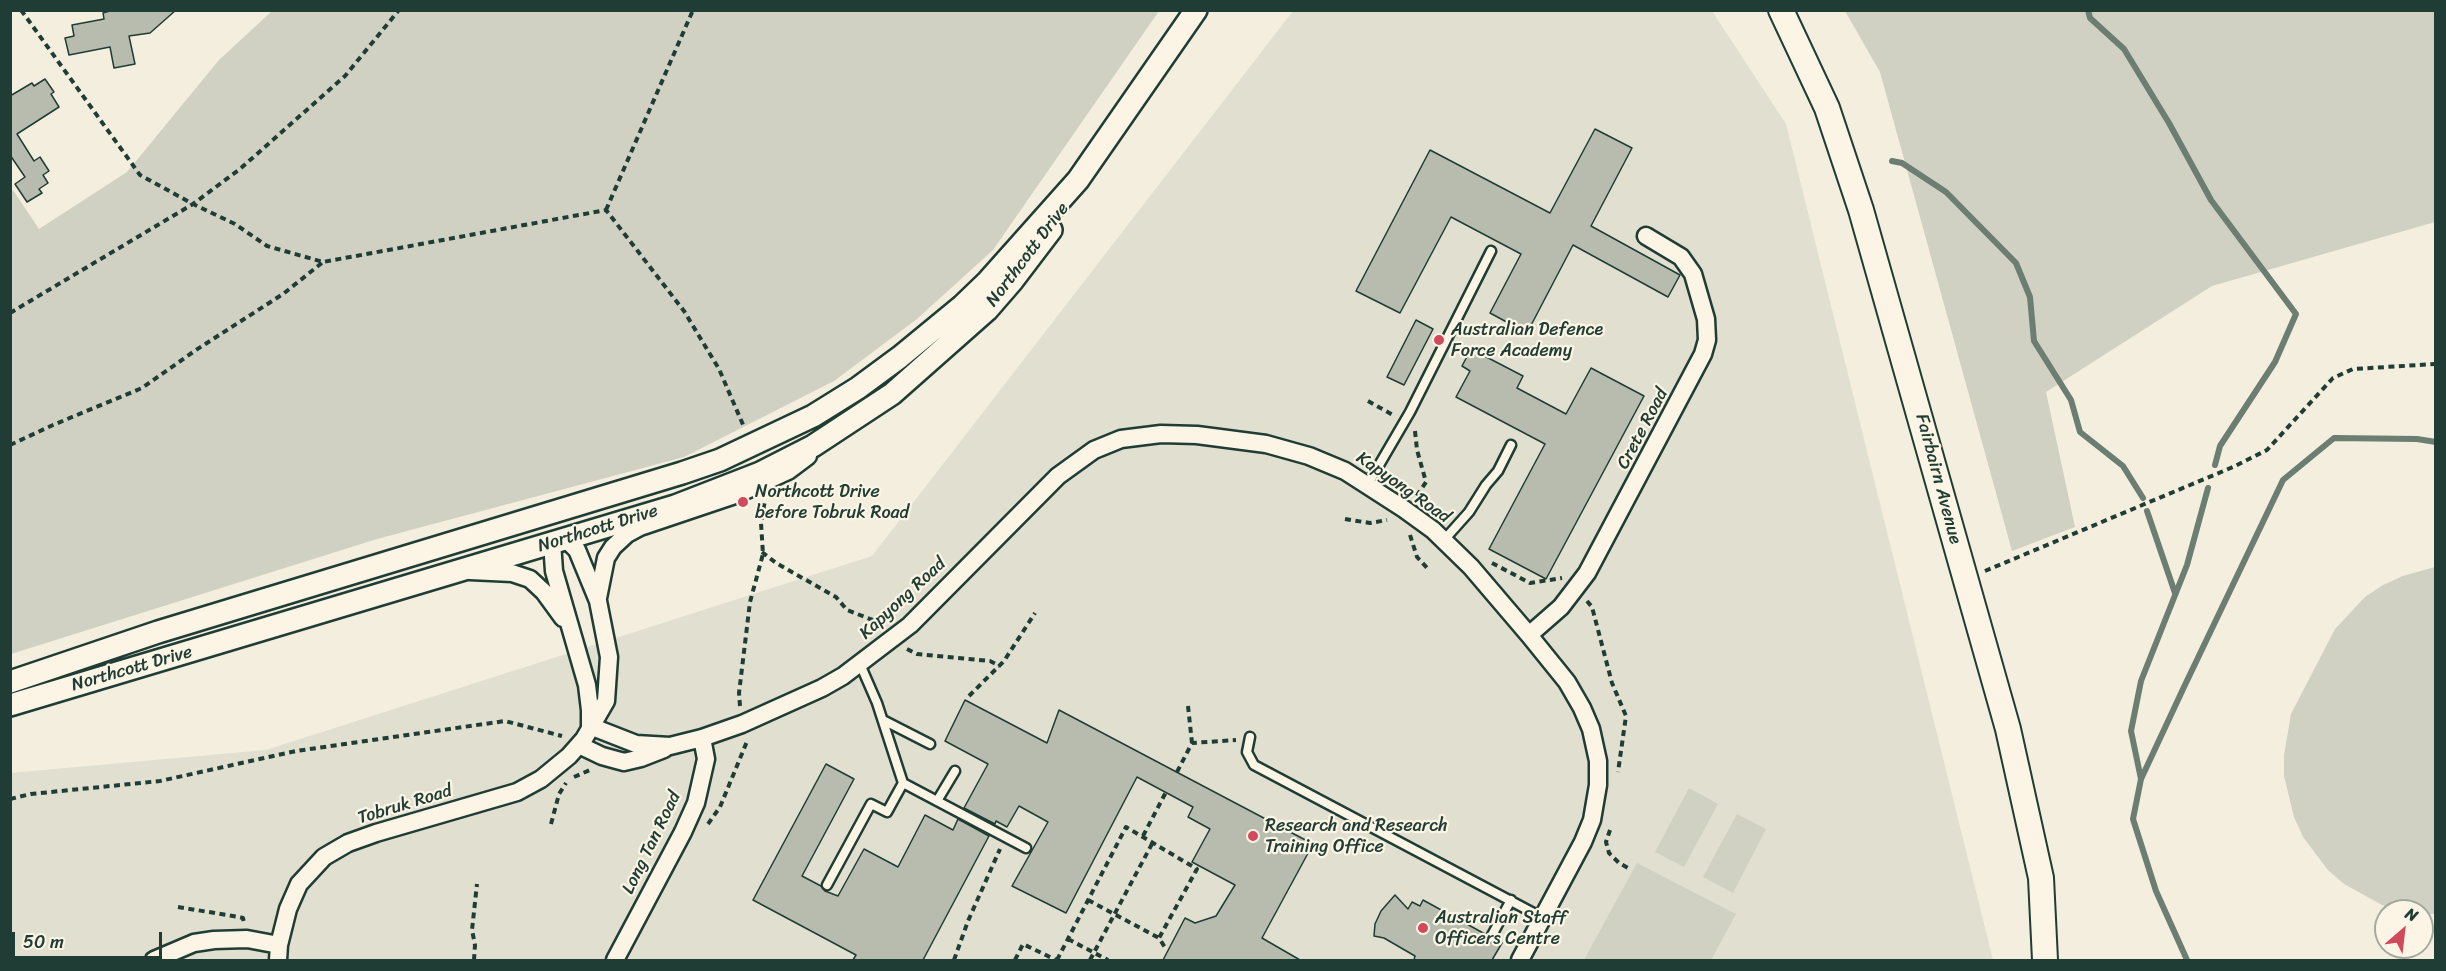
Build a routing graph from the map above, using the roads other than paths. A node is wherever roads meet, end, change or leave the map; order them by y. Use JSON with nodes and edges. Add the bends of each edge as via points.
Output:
{"nodes":[{"id":1,"x":1196,"y":10,"type":"edge"},
{"id":2,"x":1781,"y":10,"type":"edge"},
{"id":3,"x":1078,"y":180,"type":"junction"},
{"id":4,"x":1646,"y":236,"type":"dead end"},
{"id":5,"x":1491,"y":251,"type":"dead end"},
{"id":6,"x":828,"y":437,"type":"junction"},
{"id":7,"x":1511,"y":445,"type":"dead end"},
{"id":8,"x":1368,"y":484,"type":"junction"},
{"id":9,"x":584,"y":503,"type":"junction"},
{"id":10,"x":474,"y":537,"type":"junction"},
{"id":11,"x":558,"y":538,"type":"junction"},
{"id":12,"x":1443,"y":540,"type":"junction"},
{"id":13,"x":460,"y":570,"type":"junction"},
{"id":14,"x":598,"y":601,"type":"junction"},
{"id":15,"x":572,"y":631,"type":"junction"},
{"id":16,"x":1529,"y":635,"type":"junction"},
{"id":17,"x":860,"y":664,"type":"junction"},
{"id":18,"x":10,"y":682,"type":"edge"},
{"id":19,"x":10,"y":705,"type":"edge"},
{"id":20,"x":883,"y":720,"type":"junction"},
{"id":21,"x":590,"y":726,"type":"junction"},
{"id":22,"x":1250,"y":737,"type":"dead end"},
{"id":23,"x":702,"y":738,"type":"junction"},
{"id":24,"x":930,"y":744,"type":"dead end"},
{"id":25,"x":579,"y":745,"type":"junction"},
{"id":26,"x":670,"y":746,"type":"junction"},
{"id":27,"x":955,"y":771,"type":"dead end"},
{"id":28,"x":903,"y":783,"type":"junction"},
{"id":29,"x":937,"y":801,"type":"junction"},
{"id":30,"x":1026,"y":848,"type":"dead end"},
{"id":31,"x":827,"y":885,"type":"dead end"},
{"id":32,"x":1511,"y":900,"type":"junction"},
{"id":33,"x":1543,"y":918,"type":"junction"},
{"id":34,"x":1491,"y":937,"type":"dead end"},
{"id":35,"x":278,"y":952,"type":"edge"},
{"id":36,"x":153,"y":960,"type":"edge"},
{"id":37,"x":615,"y":960,"type":"edge"},
{"id":38,"x":1520,"y":960,"type":"edge"},
{"id":39,"x":2045,"y":960,"type":"edge"}],
"edges":[{"from":1,"to":3,"type":"street","name":"Northcott Drive"},
{"from":2,"to":39,"type":"main road","name":"Fairbairn Avenue","via":[[1827,108],[1861,210],[2008,729],[2041,878]]},
{"from":3,"to":6,"type":"street","name":"Northcott Drive","via":[[1056,224],[987,310],[892,394]]},
{"from":3,"to":9,"type":"street","name":"Northcott Drive","via":[[962,306],[858,388],[813,416],[720,460]]},
{"from":4,"to":16,"type":"street","name":"Crete Road","via":[[1681,257],[1693,274],[1706,319],[1703,354],[1587,573],[1562,607]]},
{"from":5,"to":8,"type":"lane","via":[[1405,421]]},
{"from":6,"to":11,"type":"street","name":"Northcott Drive","via":[[712,493]]},
{"from":6,"to":14,"type":"street","via":[[796,466],[773,479],[627,534],[606,558]]},
{"from":7,"to":12,"type":"lane","via":[[1468,512]]},
{"from":8,"to":12,"type":"street","name":"Kapyong Road"},
{"from":8,"to":17,"type":"street","name":"Kapyong Road","via":[[1336,466],[1266,444],[1197,435],[1121,439],[1094,450],[1058,476],[896,637]]},
{"from":9,"to":10,"type":"street","name":"Northcott Drive"},
{"from":9,"to":11,"type":"street","via":[[567,515]]},
{"from":10,"to":11,"type":"street","via":[[536,531]]},
{"from":10,"to":18,"type":"street","name":"Northcott Drive","via":[[158,632]]},
{"from":11,"to":13,"type":"street","name":"Northcott Drive"},
{"from":11,"to":14,"type":"street","name":"Tobruk Road","via":[[577,550]]},
{"from":11,"to":15,"type":"street","via":[[554,571]]},
{"from":12,"to":16,"type":"street","name":"Kapyong Road"},
{"from":13,"to":15,"type":"street","via":[[512,573],[530,579]]},
{"from":13,"to":19,"type":"street","name":"Northcott Drive"},
{"from":14,"to":21,"type":"street","name":"Tobruk Road","via":[[608,648],[609,686],[606,701]]},
{"from":15,"to":21,"type":"street","via":[[589,693]]},
{"from":16,"to":33,"type":"street","name":"Kapyong Road","via":[[1576,697],[1591,729],[1598,761],[1592,820]]},
{"from":17,"to":20,"type":"lane"},
{"from":17,"to":23,"type":"street","name":"Kapyong Road","via":[[822,688]]},
{"from":20,"to":24,"type":"lane"},
{"from":20,"to":28,"type":"lane"},
{"from":21,"to":25,"type":"street","name":"Tobruk Road"},
{"from":21,"to":26,"type":"street","name":"Kapyong Road","via":[[636,744]]},
{"from":22,"to":32,"type":"lane","via":[[1247,756],[1254,765]]},
{"from":23,"to":26,"type":"street","name":"Kapyong Road"},
{"from":23,"to":37,"type":"street","name":"Long Tan Road","via":[[706,759],[696,803]]},
{"from":25,"to":26,"type":"street","name":"Kapyong Road","via":[[624,762]]},
{"from":25,"to":35,"type":"street","name":"Tobruk Road","via":[[541,779],[517,792],[376,833],[324,857],[299,884],[288,909]]},
{"from":27,"to":29,"type":"lane"},
{"from":28,"to":29,"type":"lane"},
{"from":28,"to":31,"type":"lane","via":[[888,812],[871,804]]},
{"from":29,"to":30,"type":"lane"},
{"from":32,"to":33,"type":"lane"},
{"from":32,"to":34,"type":"lane"},
{"from":33,"to":38,"type":"street","name":"Kapyong Road"},
{"from":35,"to":36,"type":"street","via":[[242,939],[194,943]]}]}
